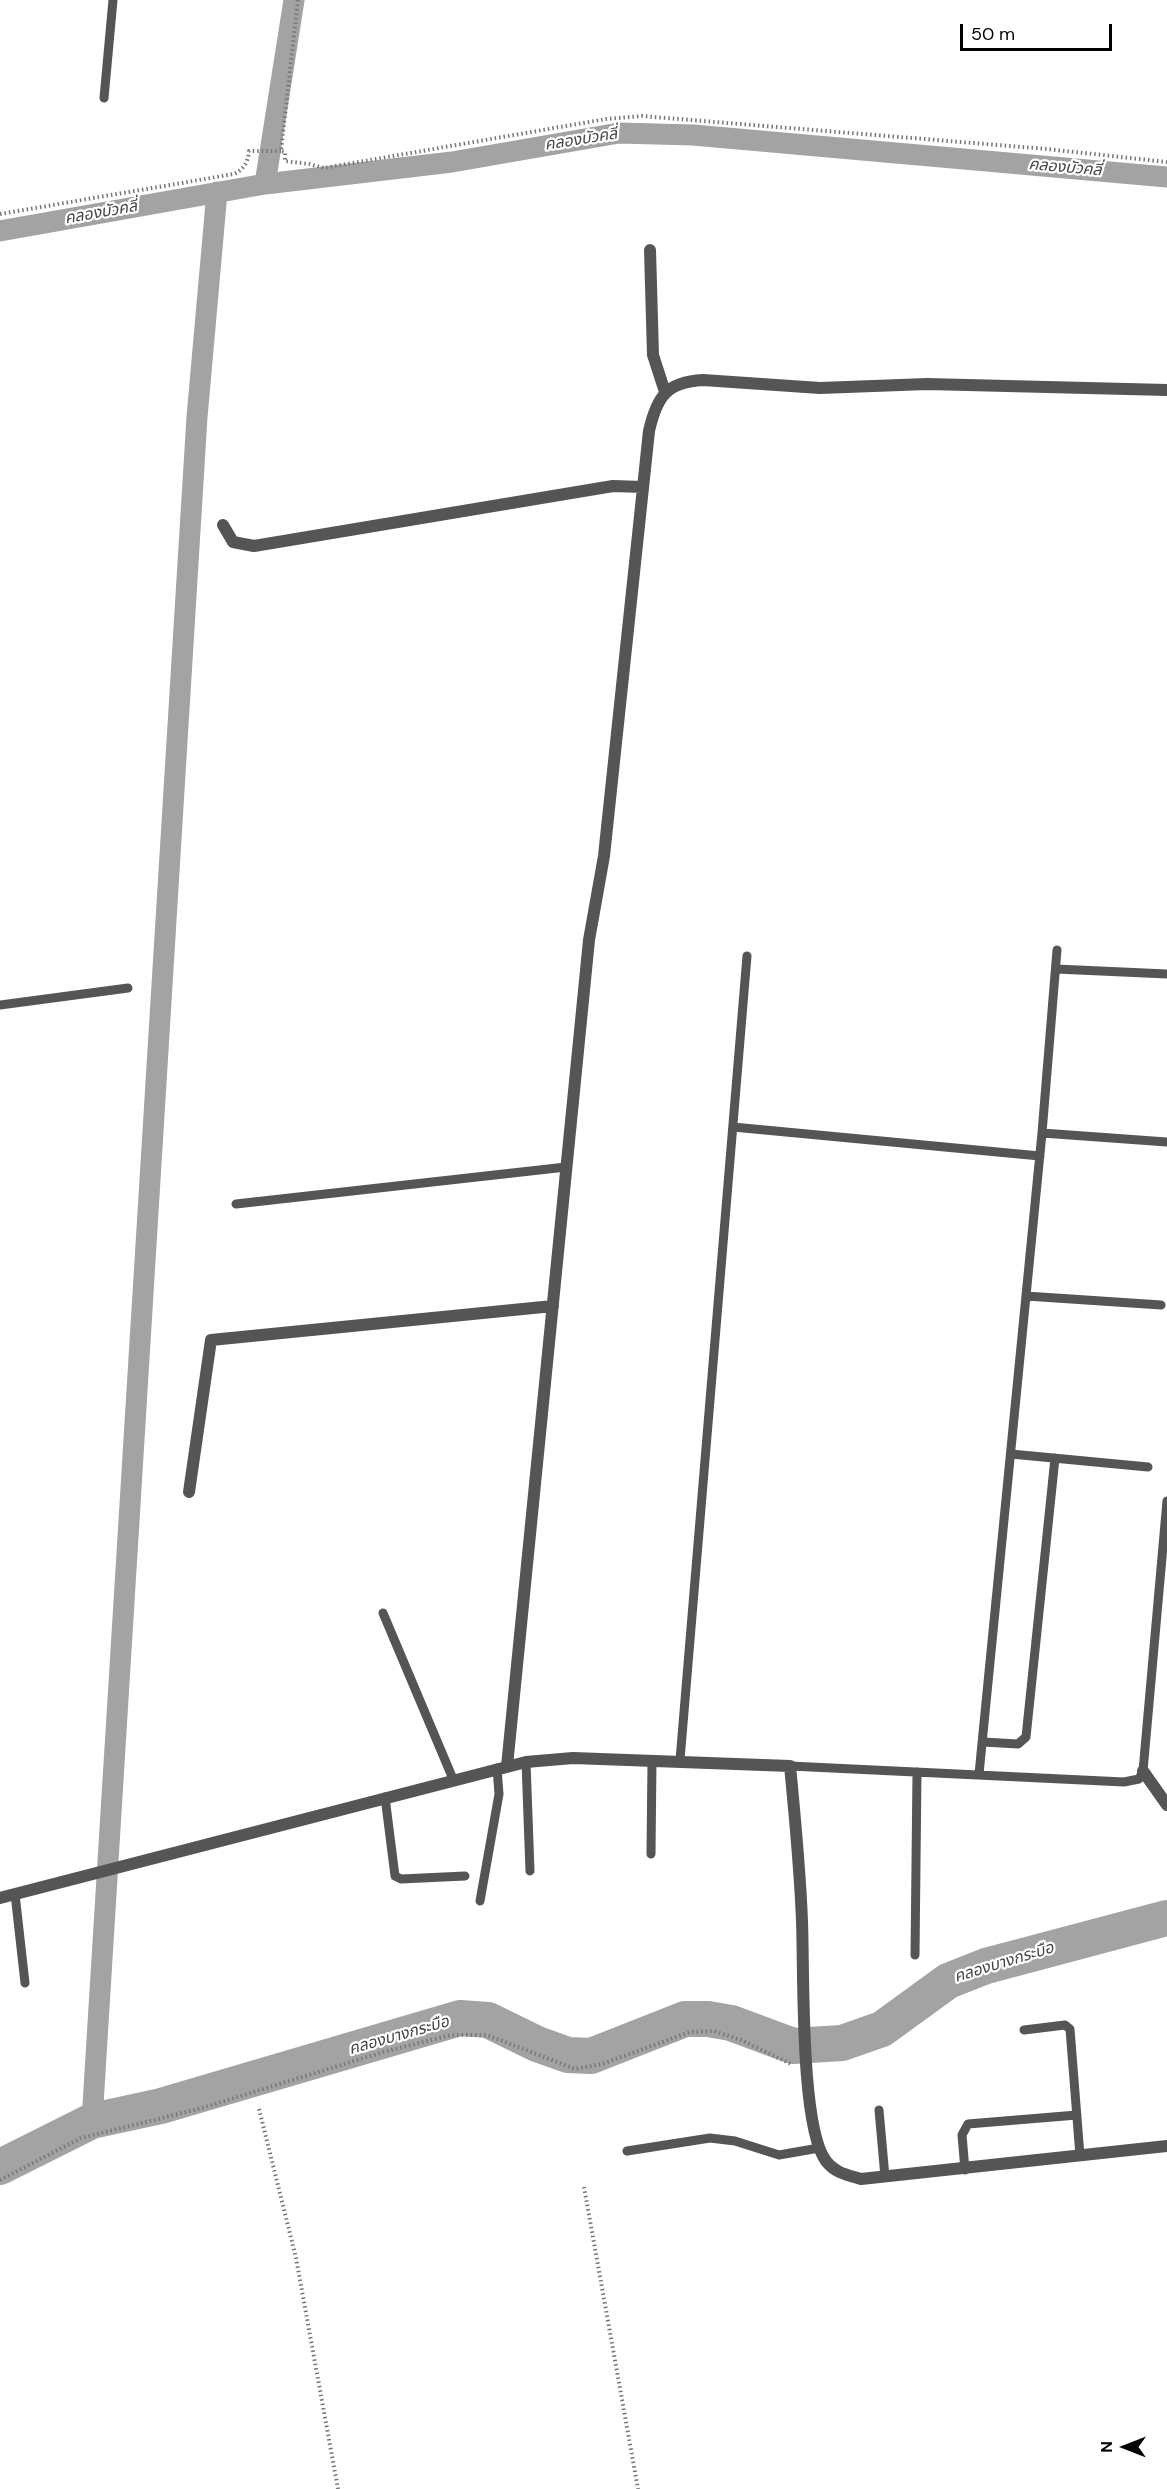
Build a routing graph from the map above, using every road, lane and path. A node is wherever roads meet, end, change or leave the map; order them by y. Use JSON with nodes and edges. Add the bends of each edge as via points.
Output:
{"nodes":[{"id":1,"x":113,"y":0,"type":"edge"},
{"id":2,"x":298,"y":0,"type":"edge"},
{"id":3,"x":104,"y":98,"type":"dead end"},
{"id":4,"x":281,"y":152,"type":"junction"},
{"id":5,"x":1167,"y":162,"type":"edge"},
{"id":6,"x":0,"y":214,"type":"edge"},
{"id":7,"x":650,"y":250,"type":"dead end"},
{"id":8,"x":1167,"y":390,"type":"edge"},
{"id":9,"x":665,"y":392,"type":"junction"},
{"id":10,"x":643,"y":487,"type":"junction"},
{"id":11,"x":224,"y":525,"type":"dead end"},
{"id":12,"x":1057,"y":950,"type":"dead end"},
{"id":13,"x":747,"y":956,"type":"dead end"},
{"id":14,"x":1056,"y":969,"type":"junction"},
{"id":15,"x":1167,"y":974,"type":"edge"},
{"id":16,"x":128,"y":988,"type":"dead end"},
{"id":17,"x":0,"y":1005,"type":"edge"},
{"id":18,"x":733,"y":1127,"type":"junction"},
{"id":19,"x":1042,"y":1133,"type":"junction"},
{"id":20,"x":1167,"y":1142,"type":"edge"},
{"id":21,"x":1040,"y":1156,"type":"junction"},
{"id":22,"x":566,"y":1167,"type":"junction"},
{"id":23,"x":236,"y":1204,"type":"dead end"},
{"id":24,"x":1026,"y":1296,"type":"junction"},
{"id":25,"x":1161,"y":1305,"type":"dead end"},
{"id":26,"x":553,"y":1306,"type":"junction"},
{"id":27,"x":1011,"y":1454,"type":"junction"},
{"id":28,"x":1055,"y":1458,"type":"junction"},
{"id":29,"x":1148,"y":1467,"type":"dead end"},
{"id":30,"x":189,"y":1492,"type":"dead end"},
{"id":31,"x":1167,"y":1501,"type":"edge"},
{"id":32,"x":383,"y":1613,"type":"dead end"},
{"id":33,"x":983,"y":1742,"type":"junction"},
{"id":34,"x":652,"y":1760,"type":"junction"},
{"id":35,"x":681,"y":1760,"type":"junction"},
{"id":36,"x":526,"y":1762,"type":"junction"},
{"id":37,"x":790,"y":1766,"type":"junction"},
{"id":38,"x":502,"y":1767,"type":"junction"},
{"id":39,"x":1143,"y":1771,"type":"junction"},
{"id":40,"x":916,"y":1772,"type":"junction"},
{"id":41,"x":979,"y":1774,"type":"junction"},
{"id":42,"x":453,"y":1779,"type":"junction"},
{"id":43,"x":385,"y":1797,"type":"junction"},
{"id":44,"x":1167,"y":1805,"type":"edge"},
{"id":45,"x":651,"y":1854,"type":"dead end"},
{"id":46,"x":530,"y":1871,"type":"dead end"},
{"id":47,"x":465,"y":1876,"type":"dead end"},
{"id":48,"x":15,"y":1894,"type":"junction"},
{"id":49,"x":0,"y":1898,"type":"edge"},
{"id":50,"x":480,"y":1900,"type":"dead end"},
{"id":51,"x":915,"y":1955,"type":"dead end"},
{"id":52,"x":25,"y":1983,"type":"dead end"},
{"id":53,"x":1024,"y":2030,"type":"dead end"},
{"id":54,"x":793,"y":2066,"type":"dead end"},
{"id":55,"x":259,"y":2109,"type":"dead end"},
{"id":56,"x":879,"y":2110,"type":"dead end"},
{"id":57,"x":1077,"y":2115,"type":"junction"},
{"id":58,"x":1167,"y":2146,"type":"edge"},
{"id":59,"x":819,"y":2148,"type":"junction"},
{"id":60,"x":627,"y":2151,"type":"dead end"},
{"id":61,"x":1080,"y":2156,"type":"junction"},
{"id":62,"x":965,"y":2170,"type":"junction"},
{"id":63,"x":885,"y":2177,"type":"junction"},
{"id":64,"x":0,"y":2180,"type":"edge"},
{"id":65,"x":584,"y":2187,"type":"dead end"},
{"id":66,"x":338,"y":2489,"type":"edge"},
{"id":67,"x":638,"y":2489,"type":"edge"}],
"edges":[{"from":1,"to":3,"type":"lane"},
{"from":2,"to":4,"type":"path"},
{"from":4,"to":5,"type":"path","via":[[285,152],[285,161],[324,168],[642,116]]},
{"from":4,"to":6,"type":"path","via":[[249,151],[246,164],[234,174]]},
{"from":7,"to":9,"type":"street","via":[[653,355]]},
{"from":8,"to":9,"type":"street","via":[[927,384],[820,388],[703,380],[687,381]]},
{"from":9,"to":10,"type":"street","via":[[653,413]]},
{"from":10,"to":11,"type":"street","via":[[613,486],[254,546],[233,542]]},
{"from":10,"to":22,"type":"street"},
{"from":12,"to":14,"type":"lane"},
{"from":13,"to":18,"type":"lane"},
{"from":14,"to":15,"type":"lane"},
{"from":14,"to":19,"type":"lane"},
{"from":16,"to":17,"type":"lane"},
{"from":18,"to":21,"type":"lane"},
{"from":18,"to":35,"type":"lane"},
{"from":19,"to":20,"type":"lane"},
{"from":19,"to":21,"type":"lane"},
{"from":21,"to":24,"type":"lane"},
{"from":22,"to":23,"type":"lane"},
{"from":22,"to":26,"type":"street"},
{"from":24,"to":25,"type":"lane"},
{"from":24,"to":27,"type":"lane"},
{"from":26,"to":30,"type":"street","via":[[211,1341]]},
{"from":26,"to":38,"type":"street"},
{"from":27,"to":28,"type":"lane"},
{"from":27,"to":33,"type":"lane"},
{"from":28,"to":29,"type":"lane"},
{"from":28,"to":33,"type":"lane","via":[[1026,1737],[1018,1744]]},
{"from":31,"to":39,"type":"lane"},
{"from":32,"to":42,"type":"lane"},
{"from":33,"to":41,"type":"lane"},
{"from":34,"to":35,"type":"street"},
{"from":34,"to":36,"type":"street","via":[[573,1758]]},
{"from":34,"to":45,"type":"lane"},
{"from":35,"to":37,"type":"street"},
{"from":36,"to":38,"type":"street"},
{"from":36,"to":46,"type":"lane"},
{"from":37,"to":40,"type":"lane"},
{"from":37,"to":59,"type":"street","via":[[802,1920],[806,2045]]},
{"from":38,"to":42,"type":"street"},
{"from":38,"to":50,"type":"lane"},
{"from":39,"to":41,"type":"lane","via":[[1133,1782]]},
{"from":39,"to":44,"type":"street"},
{"from":40,"to":41,"type":"lane"},
{"from":40,"to":51,"type":"lane"},
{"from":42,"to":43,"type":"street"},
{"from":43,"to":47,"type":"lane","via":[[395,1876]]},
{"from":43,"to":48,"type":"street"},
{"from":48,"to":49,"type":"street"},
{"from":48,"to":52,"type":"lane"},
{"from":53,"to":57,"type":"lane","via":[[1065,2025],[1070,2029]]},
{"from":54,"to":64,"type":"path","via":[[714,2031],[690,2032],[602,2064],[575,2069],[487,2035],[451,2035],[202,2108],[81,2138]]},
{"from":55,"to":66,"type":"path","via":[[296,2258]]},
{"from":56,"to":63,"type":"lane"},
{"from":57,"to":61,"type":"lane"},
{"from":57,"to":62,"type":"lane","via":[[968,2124],[962,2135]]},
{"from":58,"to":61,"type":"street"},
{"from":59,"to":60,"type":"lane","via":[[779,2155],[735,2141],[710,2138]]},
{"from":59,"to":63,"type":"street","via":[[839,2173],[861,2179]]},
{"from":61,"to":62,"type":"street"},
{"from":62,"to":63,"type":"street"},
{"from":65,"to":67,"type":"path"}]}
